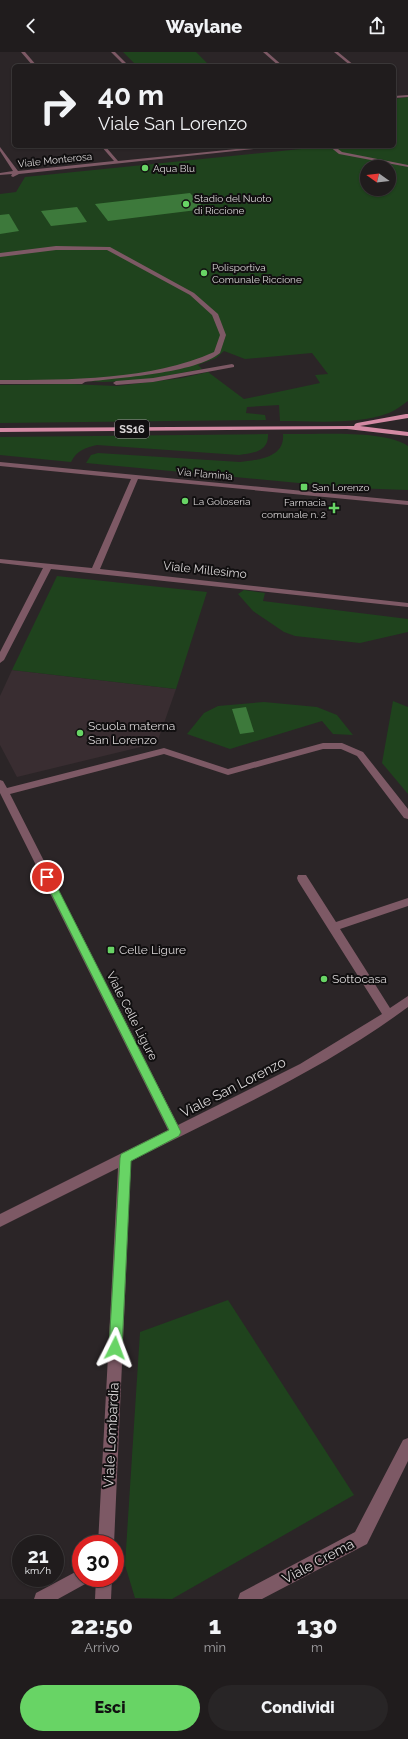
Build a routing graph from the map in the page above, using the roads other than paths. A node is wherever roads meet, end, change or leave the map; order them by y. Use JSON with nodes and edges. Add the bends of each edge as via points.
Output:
{"nodes":[{"id":1,"x":23,"y":52,"type":"edge"},
{"id":2,"x":113,"y":52,"type":"edge"},
{"id":3,"x":265,"y":52,"type":"edge"},
{"id":4,"x":336,"y":52,"type":"edge"},
{"id":5,"x":33,"y":64,"type":"edge"},
{"id":6,"x":126,"y":64,"type":"edge"},
{"id":7,"x":279,"y":64,"type":"edge"},
{"id":8,"x":351,"y":64,"type":"edge"},
{"id":9,"x":408,"y":96,"type":"edge"},
{"id":10,"x":396,"y":97,"type":"edge"},
{"id":11,"x":0,"y":148,"type":"edge"},
{"id":12,"x":105,"y":148,"type":"edge"},
{"id":13,"x":211,"y":148,"type":"edge"},
{"id":14,"x":258,"y":148,"type":"edge"},
{"id":15,"x":334,"y":148,"type":"edge"},
{"id":16,"x":215,"y":152,"type":"junction"},
{"id":17,"x":117,"y":162,"type":"junction"},
{"id":18,"x":408,"y":166,"type":"edge"},
{"id":19,"x":17,"y":173,"type":"junction"},
{"id":20,"x":0,"y":174,"type":"edge"},
{"id":21,"x":9,"y":179,"type":"dead end"},
{"id":22,"x":0,"y":255,"type":"edge"},
{"id":23,"x":232,"y":366,"type":"dead end"},
{"id":24,"x":76,"y":381,"type":"junction"},
{"id":25,"x":0,"y":382,"type":"edge"},
{"id":26,"x":407,"y":424,"type":"edge"},
{"id":27,"x":347,"y":427,"type":"junction"},
{"id":28,"x":0,"y":430,"type":"edge"},
{"id":29,"x":0,"y":464,"type":"edge"},
{"id":30,"x":135,"y":478,"type":"junction"},
{"id":31,"x":408,"y":503,"type":"edge"},
{"id":32,"x":0,"y":561,"type":"edge"},
{"id":33,"x":48,"y":566,"type":"junction"},
{"id":34,"x":95,"y":571,"type":"junction"},
{"id":35,"x":408,"y":605,"type":"edge"},
{"id":36,"x":0,"y":660,"type":"edge"},
{"id":37,"x":2,"y":788,"type":"edge"},
{"id":38,"x":408,"y":816,"type":"edge"},
{"id":39,"x":302,"y":878,"type":"dead end"},
{"id":40,"x":408,"y":902,"type":"edge"},
{"id":41,"x":333,"y":927,"type":"junction"},
{"id":42,"x":408,"y":1001,"type":"edge"},
{"id":43,"x":389,"y":1015,"type":"junction"},
{"id":44,"x":175,"y":1132,"type":"junction"},
{"id":45,"x":125,"y":1158,"type":"junction"},
{"id":46,"x":0,"y":1220,"type":"edge"},
{"id":47,"x":408,"y":1445,"type":"edge"},
{"id":48,"x":106,"y":1535,"type":"edge"},
{"id":49,"x":72,"y":1582,"type":"edge"},
{"id":50,"x":104,"y":1587,"type":"edge"},
{"id":51,"x":42,"y":1599,"type":"edge"},
{"id":52,"x":103,"y":1599,"type":"edge"},
{"id":53,"x":246,"y":1599,"type":"edge"}],
"edges":[{"from":1,"to":5,"type":"street"},
{"from":2,"to":6,"type":"street"},
{"from":3,"to":7,"type":"street"},
{"from":4,"to":8,"type":"street"},
{"from":9,"to":10,"type":"street"},
{"from":11,"to":19,"type":"street"},
{"from":12,"to":17,"type":"street"},
{"from":13,"to":16,"type":"street"},
{"from":14,"to":16,"type":"street","name":"Viale Monterosa"},
{"from":15,"to":18,"type":"street","via":[[341,153]]},
{"from":16,"to":17,"type":"street","name":"Viale Monterosa"},
{"from":17,"to":19,"type":"street","name":"Viale Monterosa"},
{"from":19,"to":20,"type":"street","name":"Viale Monterosa"},
{"from":19,"to":21,"type":"street"},
{"from":22,"to":24,"type":"street","via":[[56,248],[108,248],[192,294],[215,314],[223,335],[217,353],[194,364],[149,373]]},
{"from":23,"to":24,"type":"street","via":[[153,380],[106,384]]},
{"from":24,"to":25,"type":"street"},
{"from":26,"to":27,"type":"main road","number":"SS16"},
{"from":26,"to":27,"type":"main road","number":"SS16"},
{"from":27,"to":28,"type":"main road","number":"SS16"},
{"from":29,"to":30,"type":"street","name":"Via Flaminia"},
{"from":30,"to":31,"type":"street","name":"Via Flaminia"},
{"from":30,"to":34,"type":"street"},
{"from":32,"to":33,"type":"street","name":"Viale Millesimo"},
{"from":33,"to":34,"type":"street","name":"Viale Millesimo"},
{"from":33,"to":36,"type":"street"},
{"from":34,"to":35,"type":"street","name":"Viale Millesimo"},
{"from":37,"to":38,"type":"street","via":[[164,751],[228,772],[323,746],[342,746],[360,754]]},
{"from":37,"to":44,"type":"street","name":"Viale Celle Ligure"},
{"from":39,"to":41,"type":"street"},
{"from":40,"to":41,"type":"street"},
{"from":41,"to":43,"type":"street"},
{"from":42,"to":43,"type":"street","name":"Viale San Lorenzo"},
{"from":43,"to":44,"type":"street","name":"Viale San Lorenzo","via":[[304,1068]]},
{"from":44,"to":45,"type":"street","name":"Viale San Lorenzo"},
{"from":45,"to":46,"type":"street","name":"Viale San Lorenzo"},
{"from":45,"to":48,"type":"street","name":"Viale Lombardia"},
{"from":47,"to":53,"type":"street","name":"Viale Crema","via":[[360,1538]]},
{"from":49,"to":51,"type":"street"},
{"from":50,"to":52,"type":"street"}]}
